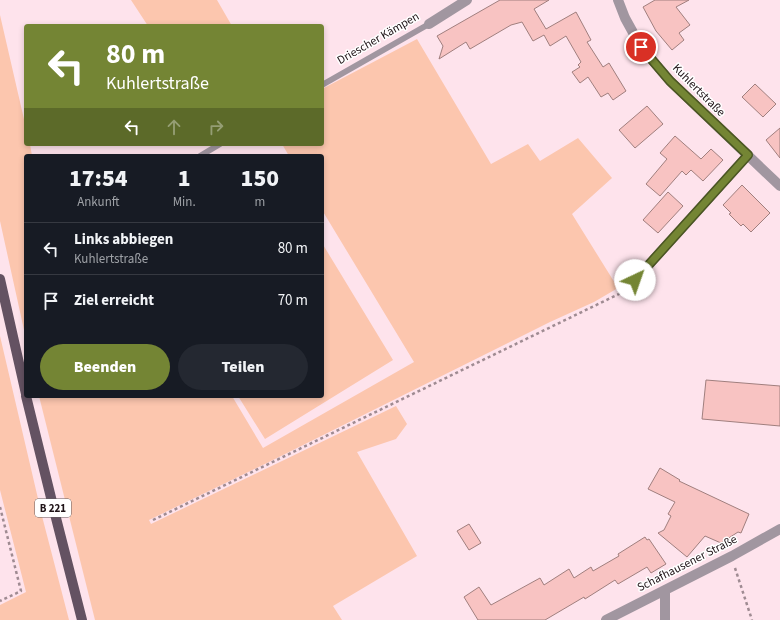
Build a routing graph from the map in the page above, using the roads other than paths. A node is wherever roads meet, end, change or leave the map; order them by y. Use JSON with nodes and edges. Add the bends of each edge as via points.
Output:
{"nodes":[{"id":1,"x":467,"y":0,"type":"edge"},
{"id":2,"x":618,"y":0,"type":"edge"},
{"id":3,"x":429,"y":24,"type":"joint"},
{"id":4,"x":324,"y":84,"type":"edge"},
{"id":5,"x":217,"y":146,"type":"edge"},
{"id":6,"x":203,"y":154,"type":"edge"},
{"id":7,"x":748,"y":155,"type":"junction"},
{"id":8,"x":780,"y":186,"type":"edge"},
{"id":9,"x":0,"y":279,"type":"edge"},
{"id":10,"x":635,"y":280,"type":"road end"},
{"id":11,"x":24,"y":386,"type":"edge"},
{"id":12,"x":27,"y":398,"type":"edge"},
{"id":13,"x":780,"y":529,"type":"edge"},
{"id":14,"x":665,"y":590,"type":"junction"},
{"id":15,"x":82,"y":620,"type":"edge"},
{"id":16,"x":606,"y":620,"type":"edge"},
{"id":17,"x":665,"y":620,"type":"edge"}],
"edges":[{"from":1,"to":3,"type":"street","name":"Driescher Kämpen"},
{"from":2,"to":7,"type":"street","name":"Kuhlertstraße","via":[[641,47],[670,81]]},
{"from":3,"to":4,"type":"lane","name":"Driescher Kämpen"},
{"from":5,"to":6,"type":"lane"},
{"from":7,"to":8,"type":"street","name":"Kuhlertstraße"},
{"from":7,"to":10,"type":"street"},
{"from":9,"to":11,"type":"main road","number":"B 221"},
{"from":12,"to":15,"type":"main road","number":"B 221"},
{"from":13,"to":14,"type":"street","name":"Schafhausener Straße"},
{"from":14,"to":16,"type":"street","name":"Schafhausener Straße"},
{"from":14,"to":17,"type":"street"}]}
